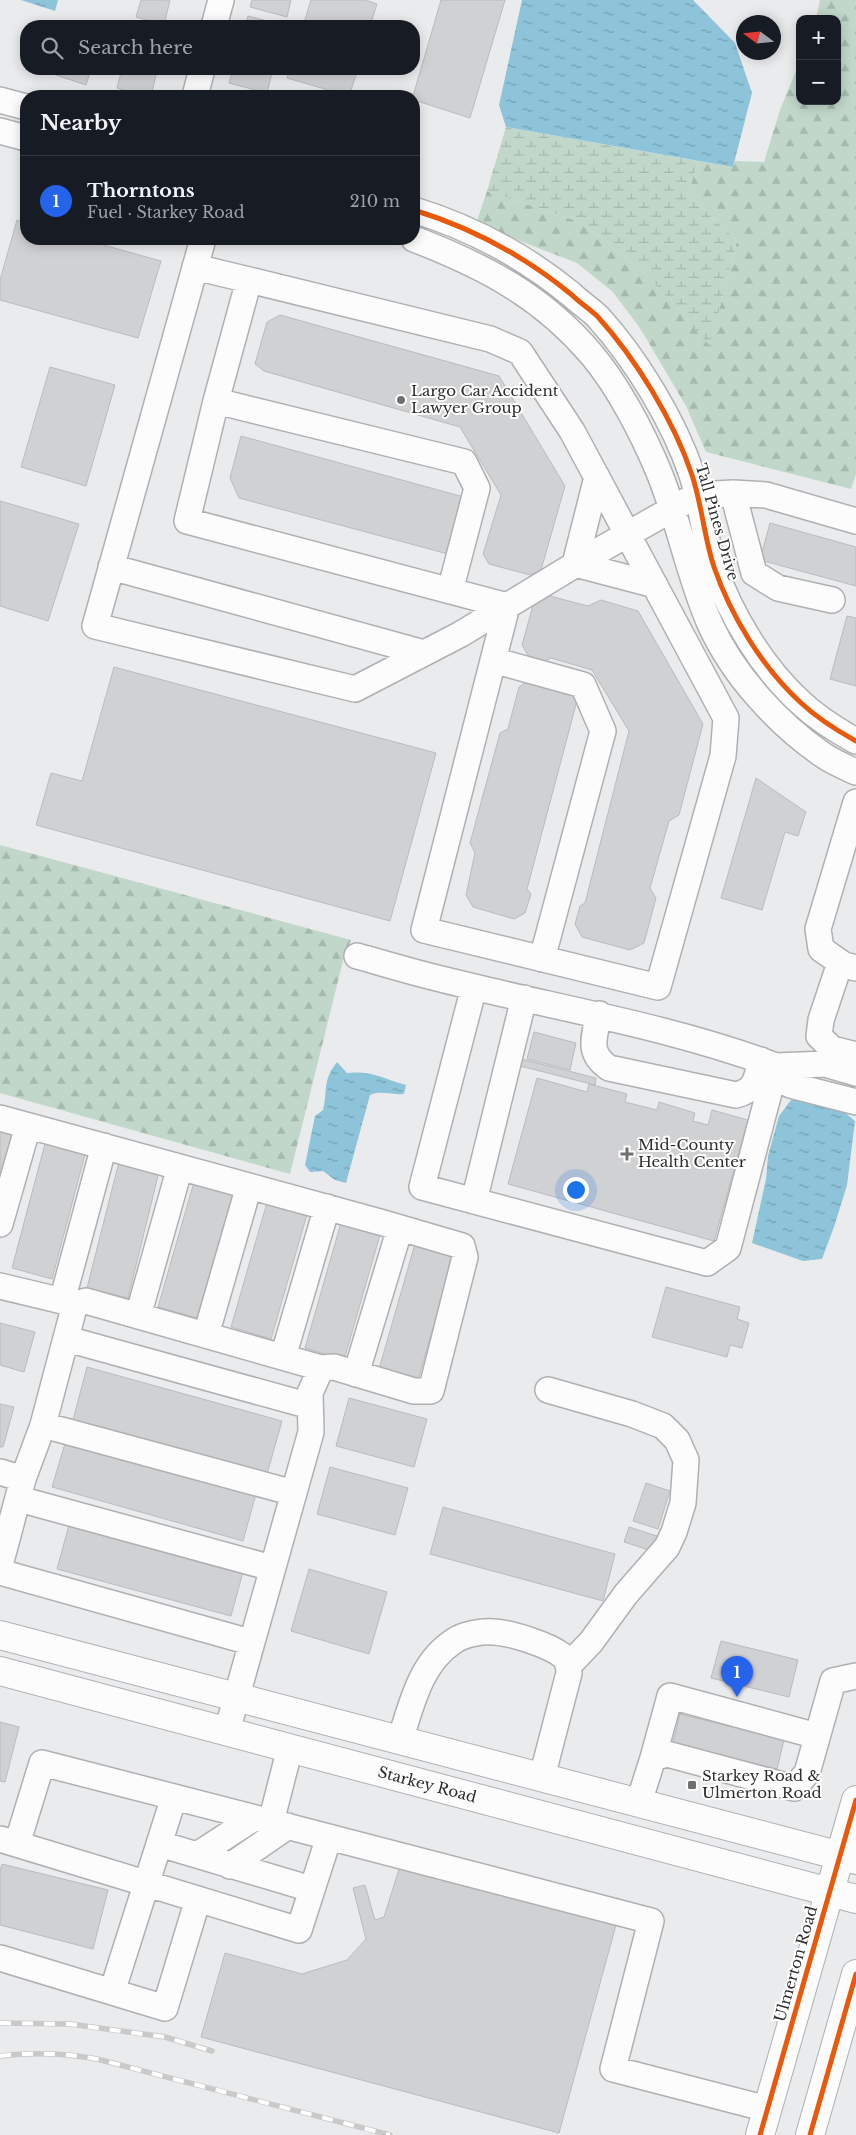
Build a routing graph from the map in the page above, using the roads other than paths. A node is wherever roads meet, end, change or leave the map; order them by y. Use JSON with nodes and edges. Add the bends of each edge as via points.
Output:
{"nodes":[{"id":1,"x":221,"y":0,"type":"edge"},
{"id":2,"x":216,"y":20,"type":"edge"},
{"id":3,"x":200,"y":75,"type":"edge"},
{"id":4,"x":197,"y":90,"type":"edge"},
{"id":5,"x":0,"y":100,"type":"edge"},
{"id":6,"x":20,"y":105,"type":"edge"},
{"id":7,"x":0,"y":131,"type":"edge"},
{"id":8,"x":20,"y":136,"type":"edge"},
{"id":9,"x":420,"y":212,"type":"edge"},
{"id":10,"x":420,"y":241,"type":"edge"},
{"id":11,"x":201,"y":245,"type":"edge"},
{"id":12,"x":195,"y":267,"type":"junction"},
{"id":13,"x":249,"y":280,"type":"junction"},
{"id":14,"x":216,"y":401,"type":"junction"},
{"id":15,"x":597,"y":477,"type":"junction"},
{"id":16,"x":733,"y":493,"type":"junction"},
{"id":17,"x":697,"y":495,"type":"junction"},
{"id":18,"x":670,"y":509,"type":"junction"},
{"id":19,"x":856,"y":521,"type":"edge"},
{"id":20,"x":627,"y":534,"type":"junction"},
{"id":21,"x":576,"y":564,"type":"junction"},
{"id":22,"x":111,"y":567,"type":"junction"},
{"id":23,"x":654,"y":585,"type":"junction"},
{"id":24,"x":450,"y":591,"type":"junction"},
{"id":25,"x":832,"y":600,"type":"dead end"},
{"id":26,"x":507,"y":606,"type":"junction"},
{"id":27,"x":424,"y":653,"type":"junction"},
{"id":28,"x":493,"y":660,"type":"junction"},
{"id":29,"x":856,"y":741,"type":"edge"},
{"id":30,"x":856,"y":772,"type":"edge"},
{"id":31,"x":856,"y":802,"type":"edge"},
{"id":32,"x":357,"y":956,"type":"dead end"},
{"id":33,"x":542,"y":958,"type":"junction"},
{"id":34,"x":848,"y":965,"type":"edge"},
{"id":35,"x":474,"y":987,"type":"junction"},
{"id":36,"x":524,"y":998,"type":"junction"},
{"id":37,"x":599,"y":1014,"type":"junction"},
{"id":38,"x":856,"y":1055,"type":"edge"},
{"id":39,"x":768,"y":1063,"type":"junction"},
{"id":40,"x":856,"y":1073,"type":"edge"},
{"id":41,"x":856,"y":1102,"type":"edge"},
{"id":42,"x":0,"y":1118,"type":"edge"},
{"id":43,"x":28,"y":1126,"type":"junction"},
{"id":44,"x":104,"y":1146,"type":"junction"},
{"id":45,"x":180,"y":1167,"type":"junction"},
{"id":46,"x":249,"y":1186,"type":"junction"},
{"id":47,"x":474,"y":1201,"type":"junction"},
{"id":48,"x":327,"y":1207,"type":"junction"},
{"id":49,"x":0,"y":1224,"type":"edge"},
{"id":50,"x":400,"y":1228,"type":"junction"},
{"id":51,"x":0,"y":1286,"type":"edge"},
{"id":52,"x":69,"y":1303,"type":"junction"},
{"id":53,"x":138,"y":1316,"type":"junction"},
{"id":54,"x":206,"y":1335,"type":"junction"},
{"id":55,"x":67,"y":1339,"type":"junction"},
{"id":56,"x":283,"y":1357,"type":"junction"},
{"id":57,"x":321,"y":1368,"type":"junction"},
{"id":58,"x":356,"y":1374,"type":"junction"},
{"id":59,"x":548,"y":1390,"type":"dead end"},
{"id":60,"x":310,"y":1406,"type":"junction"},
{"id":61,"x":43,"y":1425,"type":"junction"},
{"id":62,"x":0,"y":1472,"type":"edge"},
{"id":63,"x":21,"y":1489,"type":"junction"},
{"id":64,"x":294,"y":1494,"type":"junction"},
{"id":65,"x":5,"y":1526,"type":"edge"},
{"id":66,"x":0,"y":1565,"type":"edge"},
{"id":67,"x":272,"y":1568,"type":"junction"},
{"id":68,"x":0,"y":1572,"type":"edge"},
{"id":69,"x":0,"y":1635,"type":"edge"},
{"id":70,"x":250,"y":1642,"type":"junction"},
{"id":71,"x":569,"y":1665,"type":"junction"},
{"id":72,"x":0,"y":1671,"type":"edge"},
{"id":73,"x":856,"y":1676,"type":"edge"},
{"id":74,"x":236,"y":1698,"type":"junction"},
{"id":75,"x":227,"y":1732,"type":"junction"},
{"id":76,"x":817,"y":1736,"type":"junction"},
{"id":77,"x":400,"y":1740,"type":"junction"},
{"id":78,"x":290,"y":1748,"type":"junction"},
{"id":79,"x":653,"y":1758,"type":"junction"},
{"id":80,"x":542,"y":1777,"type":"junction"},
{"id":81,"x":174,"y":1797,"type":"junction"},
{"id":82,"x":856,"y":1800,"type":"edge"},
{"id":83,"x":640,"y":1802,"type":"junction"},
{"id":84,"x":271,"y":1822,"type":"junction"},
{"id":85,"x":329,"y":1837,"type":"junction"},
{"id":86,"x":8,"y":1841,"type":"edge"},
{"id":87,"x":160,"y":1844,"type":"junction"},
{"id":88,"x":197,"y":1856,"type":"junction"},
{"id":89,"x":848,"y":1858,"type":"edge"},
{"id":90,"x":230,"y":1866,"type":"junction"},
{"id":91,"x":146,"y":1884,"type":"junction"},
{"id":92,"x":311,"y":1889,"type":"junction"},
{"id":93,"x":843,"y":1895,"type":"edge"},
{"id":94,"x":198,"y":1899,"type":"junction"},
{"id":95,"x":0,"y":1958,"type":"edge"},
{"id":96,"x":856,"y":1974,"type":"edge"},
{"id":97,"x":112,"y":1992,"type":"junction"},
{"id":98,"x":767,"y":2109,"type":"junction"},
{"id":99,"x":760,"y":2135,"type":"edge"},
{"id":100,"x":810,"y":2135,"type":"edge"}],
"edges":[{"from":1,"to":2,"type":"street"},
{"from":3,"to":4,"type":"street"},
{"from":5,"to":6,"type":"street"},
{"from":7,"to":8,"type":"street"},
{"from":9,"to":17,"type":"street","name":"Tall Pines Drive","via":[[468,230],[514,253],[556,282],[597,317],[636,367],[667,417],[692,475]]},
{"from":10,"to":18,"type":"street","via":[[504,280],[537,303],[592,355],[618,392],[639,432],[658,470]]},
{"from":11,"to":12,"type":"street"},
{"from":12,"to":13,"type":"street"},
{"from":12,"to":22,"type":"street"},
{"from":13,"to":14,"type":"street"},
{"from":13,"to":15,"type":"street","via":[[490,338],[520,352],[572,431]]},
{"from":14,"to":24,"type":"street","via":[[464,462],[477,488]]},
{"from":14,"to":24,"type":"street","via":[[187,520]]},
{"from":15,"to":20,"type":"street"},
{"from":15,"to":21,"type":"street"},
{"from":16,"to":17,"type":"street"},
{"from":16,"to":19,"type":"street","via":[[766,495]]},
{"from":16,"to":25,"type":"street","via":[[754,573],[778,588]]},
{"from":17,"to":18,"type":"street"},
{"from":17,"to":29,"type":"street","name":"Tall Pines Drive","via":[[714,566],[746,636],[800,703]]},
{"from":18,"to":20,"type":"street"},
{"from":18,"to":30,"type":"street","via":[[710,626],[728,658],[770,709],[794,732],[824,755]]},
{"from":20,"to":21,"type":"street"},
{"from":20,"to":23,"type":"street"},
{"from":21,"to":23,"type":"street"},
{"from":21,"to":26,"type":"street"},
{"from":22,"to":27,"type":"street"},
{"from":22,"to":27,"type":"street","via":[[95,626],[355,689]]},
{"from":23,"to":33,"type":"street","via":[[726,718],[723,756],[658,986]]},
{"from":24,"to":26,"type":"street"},
{"from":26,"to":27,"type":"street"},
{"from":26,"to":28,"type":"street"},
{"from":28,"to":33,"type":"street","via":[[583,685],[604,731]]},
{"from":28,"to":33,"type":"street","via":[[424,930]]},
{"from":31,"to":34,"type":"street","via":[[818,929],[821,949]]},
{"from":32,"to":35,"type":"street"},
{"from":34,"to":38,"type":"street","via":[[821,1020],[820,1036],[832,1049]]},
{"from":35,"to":36,"type":"street"},
{"from":35,"to":47,"type":"street","via":[[422,1187]]},
{"from":36,"to":37,"type":"street"},
{"from":36,"to":47,"type":"street"},
{"from":37,"to":39,"type":"street","via":[[740,1052]]},
{"from":37,"to":39,"type":"street","via":[[594,1053],[609,1068],[736,1094],[746,1092],[754,1085]]},
{"from":39,"to":40,"type":"street","via":[[825,1064]]},
{"from":39,"to":41,"type":"street","via":[[790,1085]]},
{"from":39,"to":47,"type":"street","via":[[728,1248],[707,1264]]},
{"from":42,"to":43,"type":"street"},
{"from":43,"to":44,"type":"street"},
{"from":43,"to":49,"type":"street"},
{"from":44,"to":45,"type":"street"},
{"from":44,"to":52,"type":"street"},
{"from":45,"to":46,"type":"street"},
{"from":45,"to":53,"type":"street"},
{"from":46,"to":48,"type":"street"},
{"from":46,"to":54,"type":"street"},
{"from":48,"to":50,"type":"street"},
{"from":48,"to":56,"type":"street"},
{"from":50,"to":58,"type":"street"},
{"from":50,"to":58,"type":"street","via":[[462,1246],[465,1257],[431,1391],[414,1391]]},
{"from":51,"to":52,"type":"street"},
{"from":52,"to":53,"type":"street","via":[[86,1300]]},
{"from":52,"to":55,"type":"street"},
{"from":53,"to":54,"type":"street"},
{"from":54,"to":56,"type":"street"},
{"from":55,"to":60,"type":"street"},
{"from":55,"to":61,"type":"street"},
{"from":56,"to":57,"type":"street"},
{"from":57,"to":58,"type":"street","via":[[334,1367]]},
{"from":57,"to":60,"type":"street","via":[[310,1393]]},
{"from":59,"to":71,"type":"street","via":[[663,1426],[678,1440],[686,1460],[683,1504],[667,1548]]},
{"from":60,"to":64,"type":"street","via":[[311,1432]]},
{"from":61,"to":63,"type":"street"},
{"from":61,"to":64,"type":"street"},
{"from":62,"to":63,"type":"street"},
{"from":63,"to":65,"type":"street"},
{"from":63,"to":67,"type":"street"},
{"from":64,"to":67,"type":"street"},
{"from":65,"to":66,"type":"street"},
{"from":67,"to":70,"type":"street"},
{"from":68,"to":70,"type":"street"},
{"from":69,"to":74,"type":"main road"},
{"from":70,"to":74,"type":"street"},
{"from":71,"to":77,"type":"street","via":[[552,1649],[494,1632],[455,1640],[435,1657],[419,1683]]},
{"from":71,"to":80,"type":"street"},
{"from":72,"to":75,"type":"main road","name":"Starkey Road"},
{"from":73,"to":76,"type":"street","via":[[833,1681]]},
{"from":74,"to":75,"type":"street"},
{"from":74,"to":77,"type":"main road"},
{"from":75,"to":78,"type":"main road","name":"Starkey Road"},
{"from":76,"to":79,"type":"street","via":[[806,1773],[794,1788],[667,1754]]},
{"from":76,"to":79,"type":"street","via":[[670,1696]]},
{"from":77,"to":80,"type":"main road"},
{"from":78,"to":84,"type":"street"},
{"from":78,"to":93,"type":"main road","name":"Starkey Road"},
{"from":79,"to":83,"type":"street"},
{"from":80,"to":83,"type":"main road"},
{"from":81,"to":84,"type":"street"},
{"from":81,"to":86,"type":"street","via":[[42,1763]]},
{"from":81,"to":87,"type":"street"},
{"from":82,"to":89,"type":"main road","name":"Ulmerton Road"},
{"from":83,"to":89,"type":"main road"},
{"from":84,"to":85,"type":"street"},
{"from":84,"to":88,"type":"street"},
{"from":84,"to":90,"type":"street"},
{"from":85,"to":92,"type":"street"},
{"from":85,"to":98,"type":"street","via":[[652,1921],[613,2069]]},
{"from":86,"to":91,"type":"street"},
{"from":87,"to":88,"type":"street"},
{"from":87,"to":91,"type":"street"},
{"from":88,"to":90,"type":"street"},
{"from":89,"to":93,"type":"main road","name":"Ulmerton Road"},
{"from":90,"to":92,"type":"street"},
{"from":91,"to":94,"type":"street"},
{"from":91,"to":97,"type":"street"},
{"from":92,"to":94,"type":"street","via":[[299,1930]]},
{"from":93,"to":98,"type":"main road","name":"Ulmerton Road"},
{"from":94,"to":97,"type":"street","via":[[165,2008]]},
{"from":95,"to":97,"type":"street"},
{"from":96,"to":100,"type":"main road"},
{"from":98,"to":99,"type":"main road","name":"Ulmerton Road"}]}
